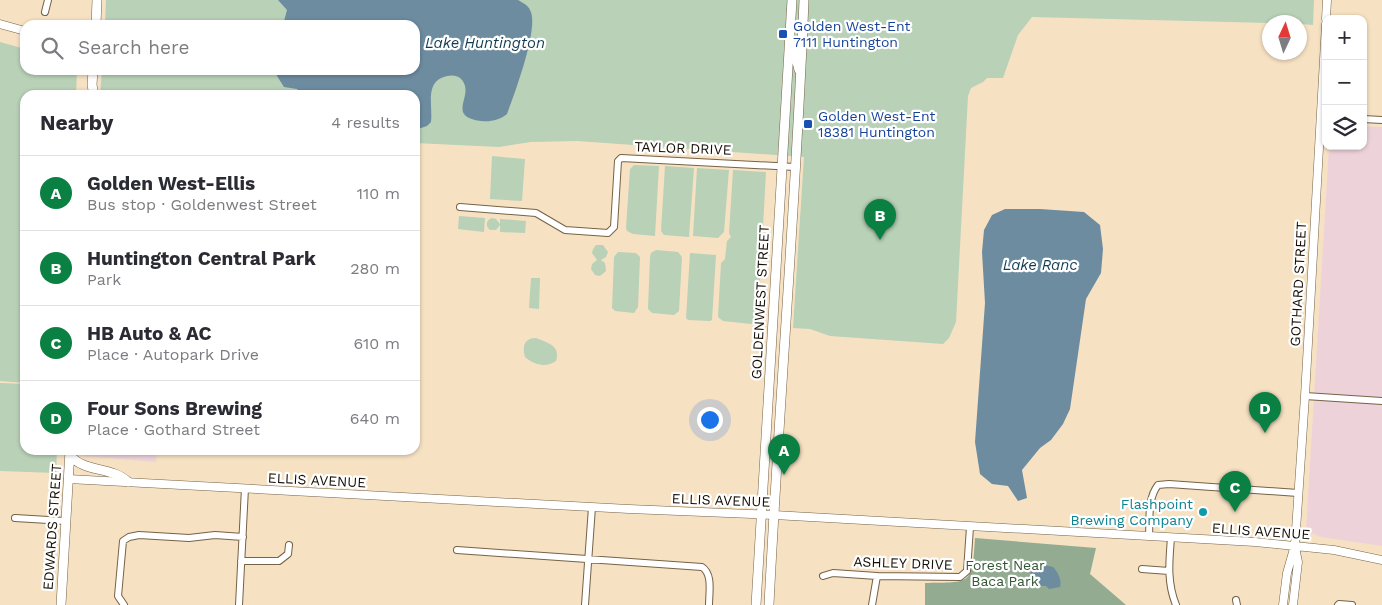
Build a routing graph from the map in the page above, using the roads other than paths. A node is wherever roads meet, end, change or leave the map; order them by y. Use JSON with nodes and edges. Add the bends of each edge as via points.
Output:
{"nodes":[{"id":1,"x":48,"y":0,"type":"edge"},
{"id":2,"x":97,"y":0,"type":"edge"},
{"id":3,"x":793,"y":0,"type":"edge"},
{"id":4,"x":804,"y":0,"type":"edge"},
{"id":5,"x":1328,"y":0,"type":"edge"},
{"id":6,"x":45,"y":12,"type":"dead end"},
{"id":7,"x":1326,"y":15,"type":"edge"},
{"id":8,"x":96,"y":20,"type":"edge"},
{"id":9,"x":0,"y":24,"type":"edge"},
{"id":10,"x":20,"y":30,"type":"edge"},
{"id":11,"x":1325,"y":60,"type":"edge"},
{"id":12,"x":801,"y":72,"type":"junction"},
{"id":13,"x":93,"y":75,"type":"edge"},
{"id":14,"x":92,"y":85,"type":"junction"},
{"id":15,"x":90,"y":90,"type":"edge"},
{"id":16,"x":93,"y":90,"type":"edge"},
{"id":17,"x":1323,"y":105,"type":"edge"},
{"id":18,"x":1367,"y":119,"type":"edge"},
{"id":19,"x":1382,"y":120,"type":"edge"},
{"id":20,"x":1322,"y":132,"type":"edge"},
{"id":21,"x":782,"y":166,"type":"junction"},
{"id":22,"x":795,"y":167,"type":"junction"},
{"id":23,"x":460,"y":207,"type":"dead end"},
{"id":24,"x":1305,"y":396,"type":"junction"},
{"id":25,"x":1382,"y":401,"type":"edge"},
{"id":26,"x":70,"y":455,"type":"edge"},
{"id":27,"x":73,"y":455,"type":"edge"},
{"id":28,"x":68,"y":479,"type":"junction"},
{"id":29,"x":128,"y":482,"type":"junction"},
{"id":30,"x":245,"y":488,"type":"junction"},
{"id":31,"x":1298,"y":493,"type":"junction"},
{"id":32,"x":592,"y":507,"type":"junction"},
{"id":33,"x":762,"y":514,"type":"junction"},
{"id":34,"x":774,"y":515,"type":"junction"},
{"id":35,"x":15,"y":518,"type":"dead end"},
{"id":36,"x":66,"y":521,"type":"junction"},
{"id":37,"x":970,"y":527,"type":"junction"},
{"id":38,"x":1149,"y":536,"type":"junction"},
{"id":39,"x":243,"y":537,"type":"junction"},
{"id":40,"x":1171,"y":538,"type":"junction"},
{"id":41,"x":289,"y":545,"type":"dead end"},
{"id":42,"x":1294,"y":545,"type":"junction"},
{"id":43,"x":457,"y":550,"type":"dead end"},
{"id":44,"x":589,"y":559,"type":"junction"},
{"id":45,"x":241,"y":561,"type":"junction"},
{"id":46,"x":1382,"y":562,"type":"edge"},
{"id":47,"x":1142,"y":569,"type":"dead end"},
{"id":48,"x":1169,"y":571,"type":"junction"},
{"id":49,"x":823,"y":576,"type":"dead end"},
{"id":50,"x":877,"y":576,"type":"junction"},
{"id":51,"x":1339,"y":604,"type":"edge"},
{"id":52,"x":60,"y":605,"type":"edge"},
{"id":53,"x":123,"y":605,"type":"edge"},
{"id":54,"x":239,"y":605,"type":"edge"},
{"id":55,"x":586,"y":605,"type":"edge"},
{"id":56,"x":708,"y":605,"type":"edge"},
{"id":57,"x":756,"y":605,"type":"edge"},
{"id":58,"x":770,"y":605,"type":"edge"},
{"id":59,"x":872,"y":605,"type":"edge"},
{"id":60,"x":1176,"y":605,"type":"edge"},
{"id":61,"x":1283,"y":605,"type":"edge"},
{"id":62,"x":1293,"y":605,"type":"edge"},
{"id":63,"x":1352,"y":605,"type":"edge"}],
"edges":[{"from":1,"to":6,"type":"street"},
{"from":2,"to":8,"type":"main road"},
{"from":3,"to":12,"type":"main road","via":[[797,6],[796,58]]},
{"from":3,"to":21,"type":"main road","name":"GOLDENWEST STREET"},
{"from":4,"to":12,"type":"main road","name":"GOLDENWEST STREET"},
{"from":5,"to":7,"type":"street"},
{"from":9,"to":10,"type":"street"},
{"from":11,"to":17,"type":"street","name":"GOTHARD STREET"},
{"from":12,"to":22,"type":"main road","name":"GOLDENWEST STREET"},
{"from":13,"to":14,"type":"main road"},
{"from":14,"to":15,"type":"main road"},
{"from":14,"to":16,"type":"main road"},
{"from":18,"to":19,"type":"street"},
{"from":20,"to":24,"type":"street","name":"GOTHARD STREET"},
{"from":21,"to":22,"type":"street","name":"TAYLOR DRIVE"},
{"from":21,"to":23,"type":"street","name":"TAYLOR DRIVE","via":[[621,158],[618,161],[614,226],[608,233],[565,230],[536,213]]},
{"from":21,"to":33,"type":"main road","name":"GOLDENWEST STREET"},
{"from":22,"to":34,"type":"main road","name":"GOLDENWEST STREET"},
{"from":24,"to":25,"type":"street"},
{"from":24,"to":31,"type":"street","name":"GOTHARD STREET"},
{"from":26,"to":28,"type":"main road","name":"EDWARDS STREET"},
{"from":27,"to":29,"type":"main road","via":[[81,464],[122,475]]},
{"from":28,"to":29,"type":"street","name":"ELLIS AVENUE"},
{"from":28,"to":36,"type":"main road","name":"EDWARDS STREET"},
{"from":29,"to":30,"type":"street","name":"ELLIS AVENUE"},
{"from":30,"to":32,"type":"street","name":"ELLIS AVENUE"},
{"from":30,"to":39,"type":"street"},
{"from":31,"to":38,"type":"street","via":[[1158,485],[1152,498]]},
{"from":31,"to":42,"type":"street","name":"GOTHARD STREET"},
{"from":32,"to":33,"type":"street","name":"ELLIS AVENUE"},
{"from":32,"to":44,"type":"street"},
{"from":33,"to":34,"type":"street","name":"ELLIS AVENUE"},
{"from":33,"to":57,"type":"main road","name":"GOLDENWEST STREET"},
{"from":34,"to":37,"type":"street","name":"ELLIS AVENUE"},
{"from":34,"to":58,"type":"main road","name":"GOLDENWEST STREET"},
{"from":35,"to":36,"type":"street"},
{"from":36,"to":52,"type":"main road","name":"EDWARDS STREET"},
{"from":37,"to":38,"type":"street","name":"ELLIS AVENUE"},
{"from":37,"to":50,"type":"street","name":"ASHLEY DRIVE","via":[[967,571],[960,577]]},
{"from":38,"to":40,"type":"street","name":"ELLIS AVENUE"},
{"from":39,"to":45,"type":"street"},
{"from":39,"to":53,"type":"street","via":[[129,536],[123,540],[118,596]]},
{"from":40,"to":42,"type":"street","name":"ELLIS AVENUE"},
{"from":40,"to":48,"type":"street"},
{"from":41,"to":45,"type":"street","via":[[288,554],[279,561]]},
{"from":42,"to":46,"type":"street","name":"ELLIS AVENUE","via":[[1334,550]]},
{"from":42,"to":61,"type":"street","name":"GOTHARD STREET"},
{"from":42,"to":62,"type":"street","name":"GOTHARD STREET","via":[[1298,562]]},
{"from":43,"to":44,"type":"street"},
{"from":44,"to":55,"type":"street"},
{"from":44,"to":56,"type":"street","via":[[702,567],[709,576]]},
{"from":45,"to":54,"type":"street"},
{"from":47,"to":48,"type":"street"},
{"from":48,"to":60,"type":"street"},
{"from":49,"to":50,"type":"street","name":"ASHLEY DRIVE","via":[[834,573]]},
{"from":50,"to":59,"type":"street"},
{"from":51,"to":63,"type":"street"}]}
